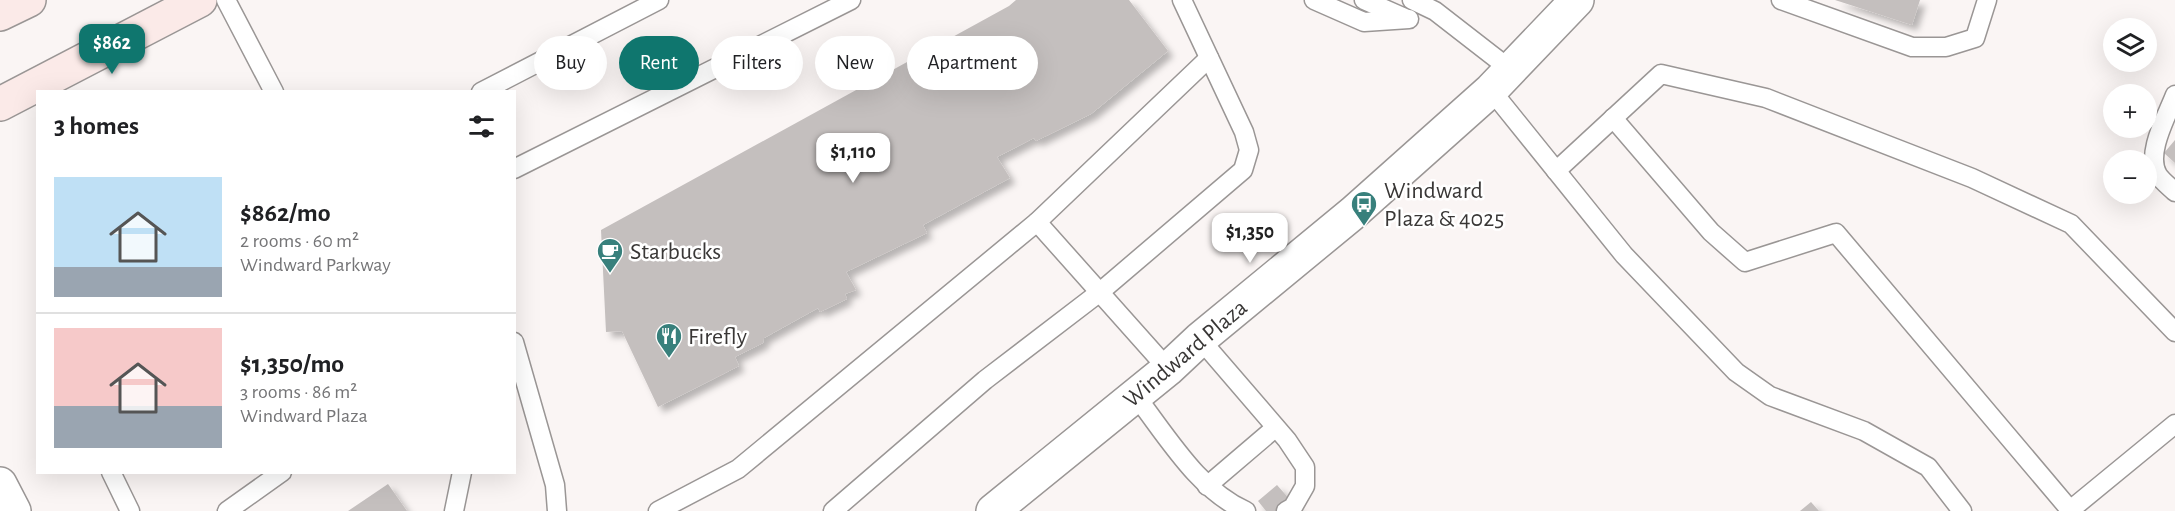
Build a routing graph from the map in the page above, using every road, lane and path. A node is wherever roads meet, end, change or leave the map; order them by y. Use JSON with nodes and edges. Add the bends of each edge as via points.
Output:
{"nodes":[{"id":1,"x":29,"y":0,"type":"edge"},
{"id":2,"x":200,"y":0,"type":"edge"},
{"id":3,"x":226,"y":0,"type":"edge"},
{"id":4,"x":659,"y":0,"type":"edge"},
{"id":5,"x":851,"y":0,"type":"edge"},
{"id":6,"x":1182,"y":0,"type":"edge"},
{"id":7,"x":1314,"y":0,"type":"edge"},
{"id":8,"x":1364,"y":0,"type":"edge"},
{"id":9,"x":1412,"y":0,"type":"edge"},
{"id":10,"x":1555,"y":0,"type":"edge"},
{"id":11,"x":1577,"y":0,"type":"edge"},
{"id":12,"x":1781,"y":0,"type":"edge"},
{"id":13,"x":1987,"y":0,"type":"edge"},
{"id":14,"x":1438,"y":3,"type":"edge"},
{"id":15,"x":0,"y":15,"type":"edge"},
{"id":16,"x":1409,"y":19,"type":"junction"},
{"id":17,"x":1534,"y":46,"type":"junction"},
{"id":18,"x":1209,"y":58,"type":"junction"},
{"id":19,"x":1501,"y":80,"type":"junction"},
{"id":20,"x":273,"y":90,"type":"edge"},
{"id":21,"x":485,"y":90,"type":"edge"},
{"id":22,"x":2175,"y":95,"type":"edge"},
{"id":23,"x":0,"y":104,"type":"edge"},
{"id":24,"x":1613,"y":118,"type":"junction"},
{"id":25,"x":516,"y":168,"type":"edge"},
{"id":26,"x":1556,"y":171,"type":"junction"},
{"id":27,"x":2175,"y":192,"type":"edge"},
{"id":28,"x":1037,"y":222,"type":"junction"},
{"id":29,"x":1100,"y":292,"type":"junction"},
{"id":30,"x":2175,"y":332,"type":"edge"},
{"id":31,"x":1200,"y":339,"type":"junction"},
{"id":32,"x":516,"y":349,"type":"edge"},
{"id":33,"x":1168,"y":369,"type":"junction"},
{"id":34,"x":1136,"y":395,"type":"junction"},
{"id":35,"x":2175,"y":424,"type":"edge"},
{"id":36,"x":1275,"y":428,"type":"junction"},
{"id":37,"x":112,"y":474,"type":"edge"},
{"id":38,"x":279,"y":474,"type":"edge"},
{"id":39,"x":462,"y":474,"type":"edge"},
{"id":40,"x":0,"y":484,"type":"edge"},
{"id":41,"x":1207,"y":486,"type":"junction"},
{"id":42,"x":14,"y":511,"type":"edge"},
{"id":43,"x":130,"y":511,"type":"edge"},
{"id":44,"x":227,"y":511,"type":"edge"},
{"id":45,"x":454,"y":511,"type":"edge"},
{"id":46,"x":557,"y":511,"type":"edge"},
{"id":47,"x":658,"y":511,"type":"edge"},
{"id":48,"x":833,"y":511,"type":"edge"},
{"id":49,"x":993,"y":511,"type":"edge"},
{"id":50,"x":1246,"y":511,"type":"edge"},
{"id":51,"x":1286,"y":511,"type":"edge"},
{"id":52,"x":1962,"y":511,"type":"edge"},
{"id":53,"x":2070,"y":511,"type":"edge"}],
"edges":[{"from":1,"to":15,"type":"main road"},
{"from":2,"to":23,"type":"main road"},
{"from":3,"to":20,"type":"lane"},
{"from":4,"to":21,"type":"lane"},
{"from":5,"to":25,"type":"lane"},
{"from":6,"to":18,"type":"lane"},
{"from":7,"to":16,"type":"lane","via":[[1364,22]]},
{"from":8,"to":16,"type":"lane"},
{"from":9,"to":14,"type":"lane"},
{"from":10,"to":17,"type":"street","name":"Windward Plaza"},
{"from":11,"to":17,"type":"street","name":"Windward Plaza"},
{"from":12,"to":13,"type":"lane","via":[[1912,47],[1946,46],[1976,38]]},
{"from":14,"to":16,"type":"lane"},
{"from":14,"to":19,"type":"lane"},
{"from":17,"to":19,"type":"street","name":"Windward Plaza"},
{"from":18,"to":28,"type":"lane"},
{"from":18,"to":29,"type":"lane","via":[[1244,132],[1249,150],[1243,170]]},
{"from":19,"to":26,"type":"lane"},
{"from":19,"to":31,"type":"street","name":"Windward Plaza","via":[[1353,213]]},
{"from":22,"to":27,"type":"lane","via":[[2152,160],[2158,176]]},
{"from":24,"to":26,"type":"lane"},
{"from":24,"to":30,"type":"lane","via":[[1661,74],[1766,98],[1972,178],[2071,224]]},
{"from":24,"to":53,"type":"lane","via":[[1711,232],[1745,262],[1836,233]]},
{"from":26,"to":52,"type":"lane","via":[[1624,255],[1736,372],[1770,396],[1864,431],[1928,467]]},
{"from":28,"to":29,"type":"lane"},
{"from":28,"to":47,"type":"lane","via":[[738,469]]},
{"from":29,"to":33,"type":"lane"},
{"from":29,"to":48,"type":"lane","via":[[985,380]]},
{"from":31,"to":33,"type":"street","name":"Windward Plaza"},
{"from":31,"to":36,"type":"lane"},
{"from":32,"to":46,"type":"lane","via":[[555,484]]},
{"from":33,"to":34,"type":"street","name":"Windward Plaza"},
{"from":34,"to":41,"type":"lane"},
{"from":34,"to":49,"type":"street","name":"Windward Plaza"},
{"from":35,"to":53,"type":"lane"},
{"from":36,"to":41,"type":"lane"},
{"from":36,"to":51,"type":"lane","via":[[1305,467],[1305,486],[1293,507]]},
{"from":37,"to":43,"type":"lane"},
{"from":38,"to":44,"type":"lane"},
{"from":39,"to":45,"type":"lane"},
{"from":40,"to":42,"type":"street"},
{"from":41,"to":50,"type":"lane"}]}
